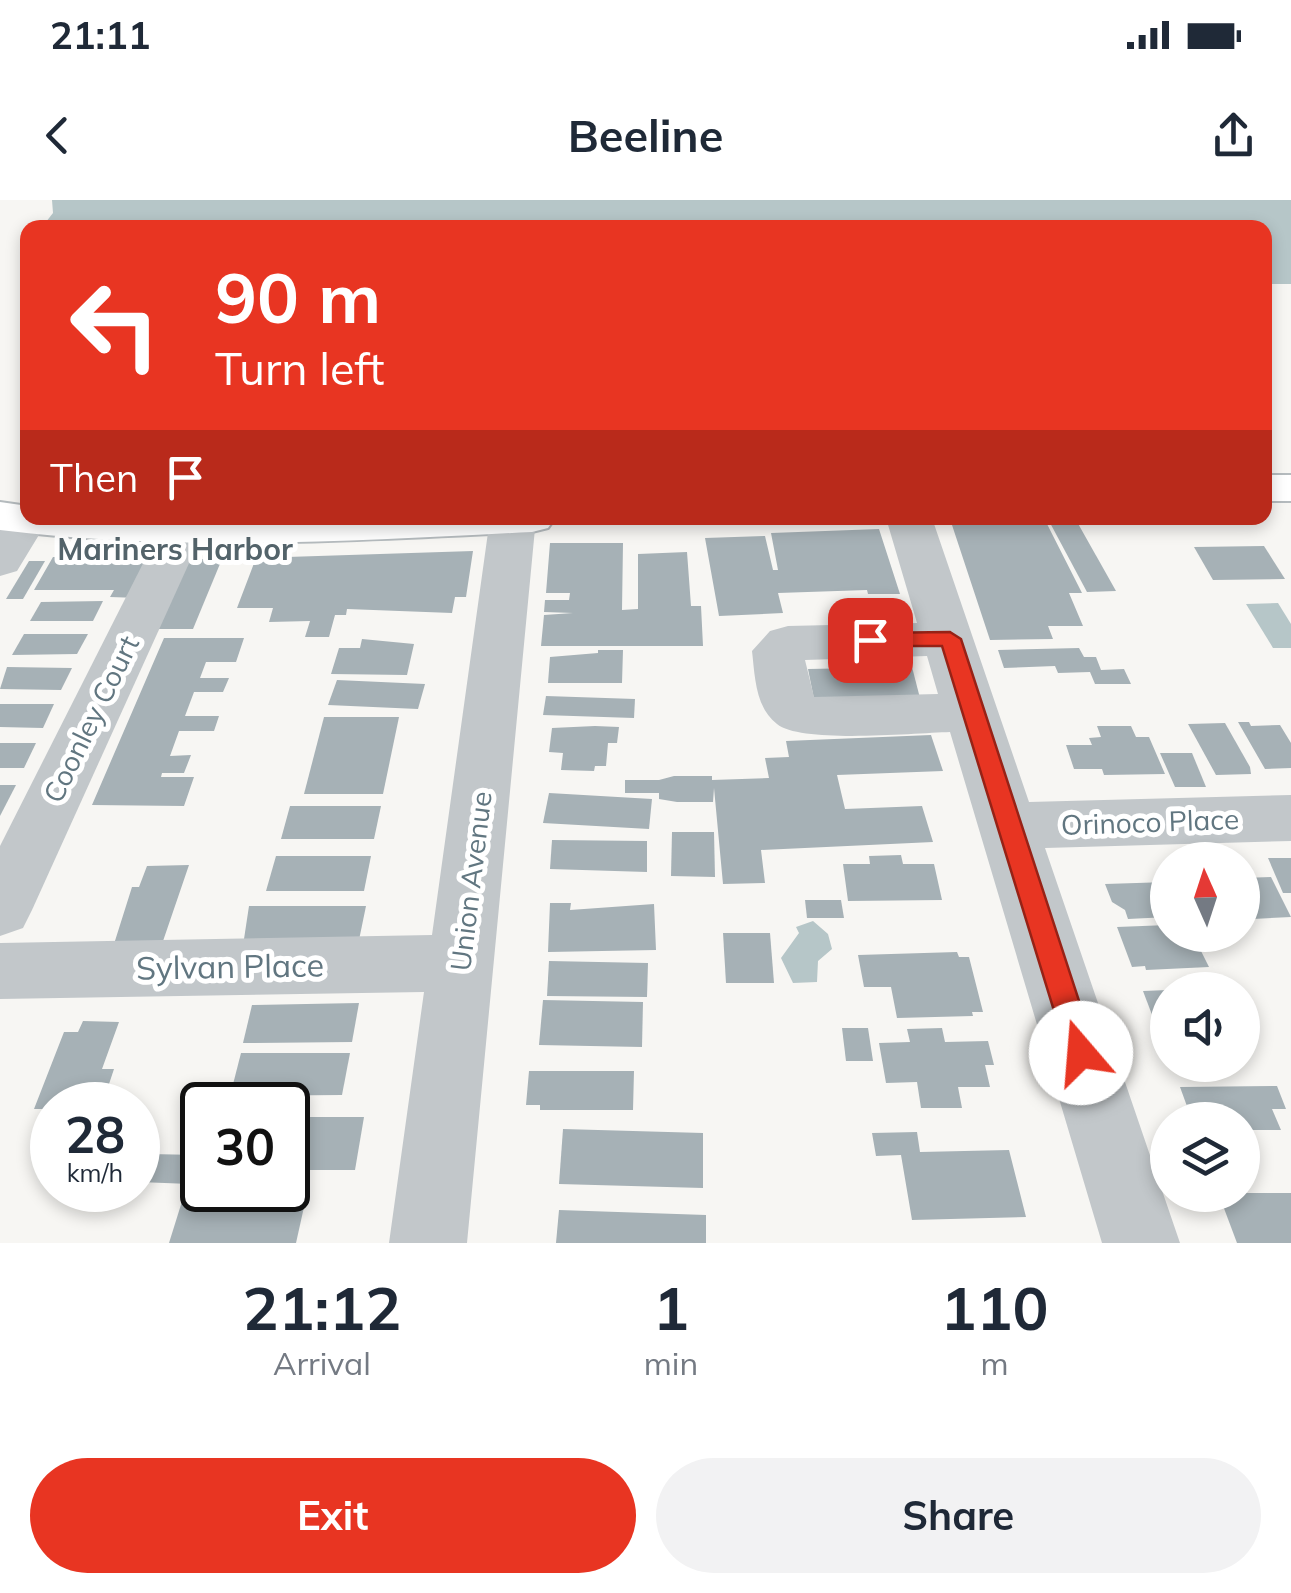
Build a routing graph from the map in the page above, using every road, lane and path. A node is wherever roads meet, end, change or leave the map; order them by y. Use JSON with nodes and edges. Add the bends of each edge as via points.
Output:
{"nodes":[{"id":1,"x":12,"y":518,"type":"edge"},
{"id":2,"x":78,"y":525,"type":"edge"},
{"id":3,"x":364,"y":525,"type":"edge"},
{"id":4,"x":513,"y":525,"type":"edge"},
{"id":5,"x":911,"y":525,"type":"edge"},
{"id":6,"x":182,"y":528,"type":"junction"},
{"id":7,"x":0,"y":561,"type":"edge"},
{"id":8,"x":950,"y":639,"type":"junction"},
{"id":9,"x":974,"y":712,"type":"junction"},
{"id":10,"x":1291,"y":818,"type":"edge"},
{"id":11,"x":1010,"y":826,"type":"junction"},
{"id":12,"x":0,"y":910,"type":"edge"},
{"id":13,"x":461,"y":962,"type":"junction"},
{"id":14,"x":0,"y":972,"type":"edge"},
{"id":15,"x":428,"y":1243,"type":"edge"},
{"id":16,"x":1141,"y":1243,"type":"edge"}],
"edges":[{"from":1,"to":7,"type":"street"},
{"from":2,"to":6,"type":"main road"},
{"from":3,"to":6,"type":"main road"},
{"from":4,"to":13,"type":"street","name":"Union Avenue"},
{"from":5,"to":8,"type":"street"},
{"from":6,"to":12,"type":"street","name":"Coonley Court"},
{"from":8,"to":9,"type":"street"},
{"from":8,"to":9,"type":"street","via":[[788,643],[778,650],[785,700],[805,716]]},
{"from":9,"to":11,"type":"street"},
{"from":10,"to":11,"type":"street","name":"Orinoco Place"},
{"from":11,"to":16,"type":"street"},
{"from":13,"to":14,"type":"street","name":"Sylvan Place"},
{"from":13,"to":15,"type":"street","name":"Union Avenue"}]}
